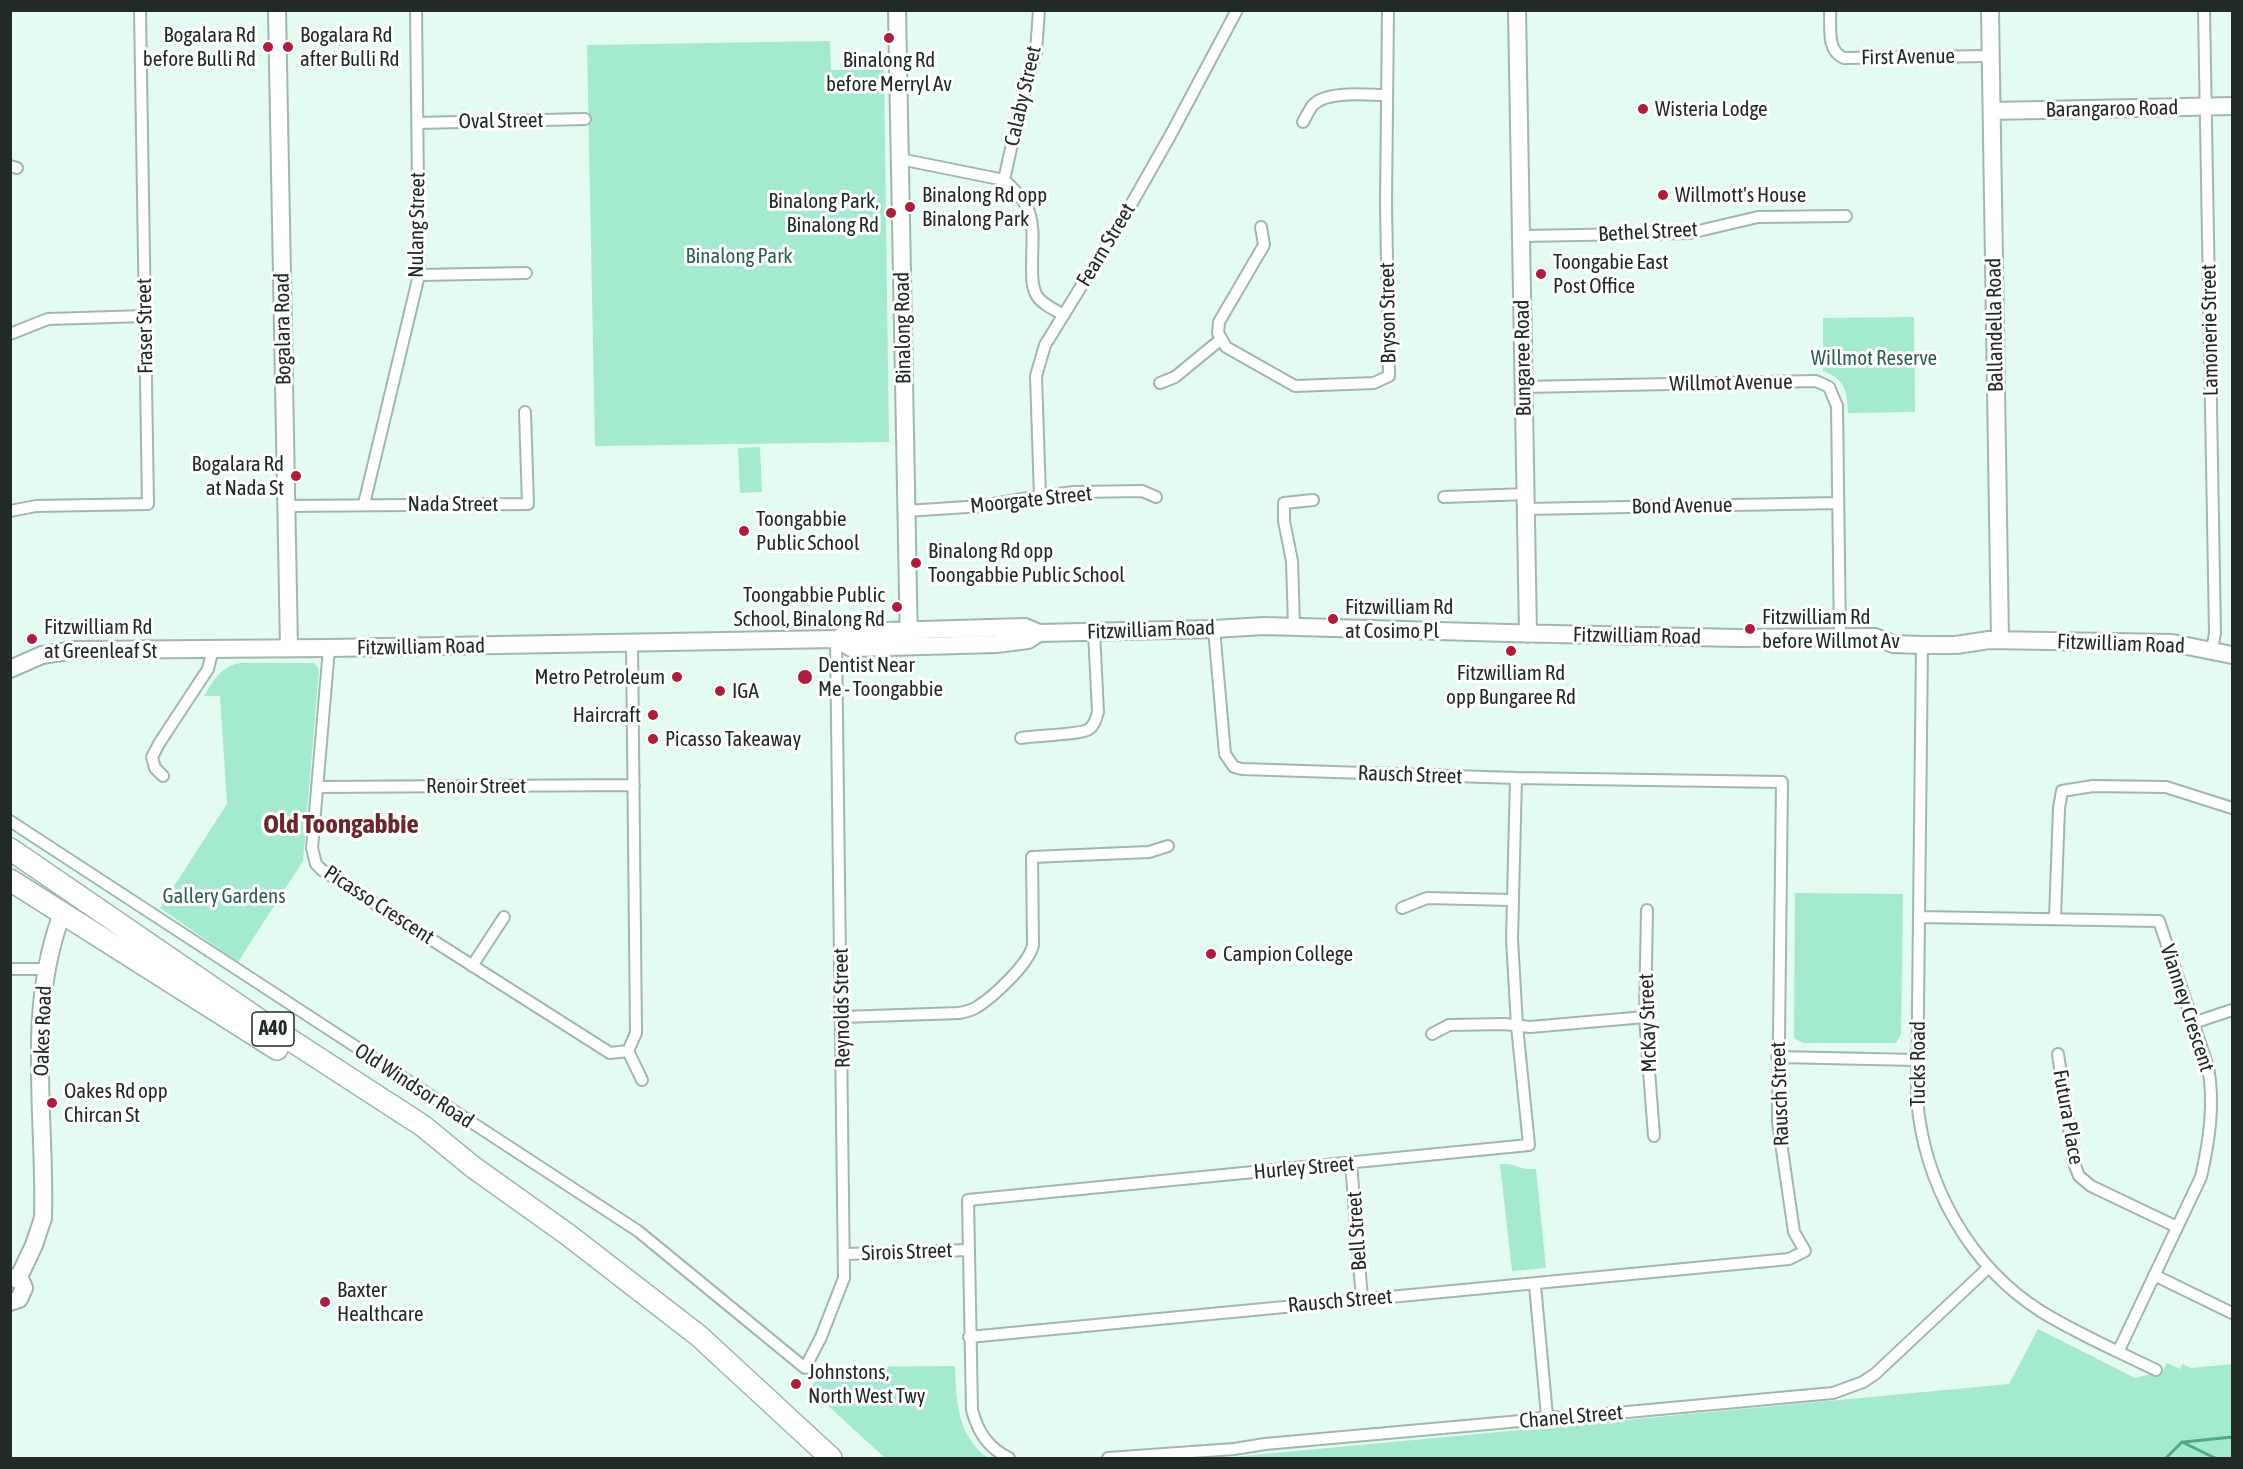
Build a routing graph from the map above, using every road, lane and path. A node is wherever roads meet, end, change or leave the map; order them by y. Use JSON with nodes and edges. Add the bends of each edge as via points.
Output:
{"nodes":[{"id":1,"x":140,"y":10,"type":"edge"},
{"id":2,"x":277,"y":10,"type":"edge"},
{"id":3,"x":416,"y":10,"type":"edge"},
{"id":4,"x":897,"y":10,"type":"edge"},
{"id":5,"x":1039,"y":10,"type":"edge"},
{"id":6,"x":1237,"y":10,"type":"edge"},
{"id":7,"x":1388,"y":10,"type":"edge"},
{"id":8,"x":1517,"y":10,"type":"edge"},
{"id":9,"x":1830,"y":10,"type":"edge"},
{"id":10,"x":1990,"y":10,"type":"edge"},
{"id":11,"x":2204,"y":10,"type":"edge"},
{"id":12,"x":1991,"y":56,"type":"junction"},
{"id":13,"x":1387,"y":95,"type":"junction"},
{"id":14,"x":2232,"y":106,"type":"edge"},
{"id":15,"x":2206,"y":107,"type":"junction"},
{"id":16,"x":1992,"y":111,"type":"junction"},
{"id":17,"x":585,"y":120,"type":"dead end"},
{"id":18,"x":1304,"y":122,"type":"dead end"},
{"id":19,"x":418,"y":123,"type":"junction"},
{"id":20,"x":900,"y":159,"type":"junction"},
{"id":21,"x":1004,"y":180,"type":"junction"},
{"id":22,"x":1846,"y":216,"type":"dead end"},
{"id":23,"x":1261,"y":227,"type":"dead end"},
{"id":24,"x":1522,"y":236,"type":"junction"},
{"id":25,"x":526,"y":273,"type":"dead end"},
{"id":26,"x":419,"y":275,"type":"junction"},
{"id":27,"x":1064,"y":315,"type":"junction"},
{"id":28,"x":145,"y":316,"type":"junction"},
{"id":29,"x":10,"y":334,"type":"edge"},
{"id":30,"x":1220,"y":340,"type":"junction"},
{"id":31,"x":1160,"y":383,"type":"dead end"},
{"id":32,"x":1523,"y":387,"type":"junction"},
{"id":33,"x":525,"y":412,"type":"dead end"},
{"id":34,"x":1040,"y":496,"type":"junction"},
{"id":35,"x":1156,"y":497,"type":"dead end"},
{"id":36,"x":1444,"y":497,"type":"dead end"},
{"id":37,"x":1312,"y":500,"type":"dead end"},
{"id":38,"x":1526,"y":502,"type":"junction"},
{"id":39,"x":1838,"y":503,"type":"junction"},
{"id":40,"x":364,"y":504,"type":"junction"},
{"id":41,"x":286,"y":506,"type":"junction"},
{"id":42,"x":10,"y":511,"type":"edge"},
{"id":43,"x":906,"y":511,"type":"junction"},
{"id":44,"x":1294,"y":626,"type":"junction"},
{"id":45,"x":1214,"y":629,"type":"junction"},
{"id":46,"x":1094,"y":632,"type":"junction"},
{"id":47,"x":1528,"y":634,"type":"junction"},
{"id":48,"x":836,"y":639,"type":"junction"},
{"id":49,"x":908,"y":639,"type":"junction"},
{"id":50,"x":1840,"y":639,"type":"junction"},
{"id":51,"x":2000,"y":640,"type":"junction"},
{"id":52,"x":632,"y":643,"type":"junction"},
{"id":53,"x":1922,"y":645,"type":"junction"},
{"id":54,"x":289,"y":648,"type":"junction"},
{"id":55,"x":329,"y":648,"type":"junction"},
{"id":56,"x":213,"y":650,"type":"junction"},
{"id":57,"x":2212,"y":650,"type":"junction"},
{"id":58,"x":2232,"y":655,"type":"edge"},
{"id":59,"x":10,"y":669,"type":"edge"},
{"id":60,"x":1022,"y":738,"type":"dead end"},
{"id":61,"x":164,"y":776,"type":"dead end"},
{"id":62,"x":1516,"y":778,"type":"junction"},
{"id":63,"x":634,"y":785,"type":"junction"},
{"id":64,"x":317,"y":787,"type":"junction"},
{"id":65,"x":2232,"y":808,"type":"edge"},
{"id":66,"x":10,"y":821,"type":"edge"},
{"id":67,"x":1168,"y":846,"type":"dead end"},
{"id":68,"x":10,"y":849,"type":"edge"},
{"id":69,"x":10,"y":880,"type":"edge"},
{"id":70,"x":74,"y":891,"type":"junction"},
{"id":71,"x":1511,"y":900,"type":"junction"},
{"id":72,"x":1402,"y":908,"type":"dead end"},
{"id":73,"x":1647,"y":910,"type":"dead end"},
{"id":74,"x":62,"y":914,"type":"junction"},
{"id":75,"x":504,"y":917,"type":"dead end"},
{"id":76,"x":1919,"y":917,"type":"junction"},
{"id":77,"x":2055,"y":918,"type":"junction"},
{"id":78,"x":472,"y":966,"type":"junction"},
{"id":79,"x":10,"y":969,"type":"edge"},
{"id":80,"x":45,"y":969,"type":"junction"},
{"id":81,"x":2232,"y":1010,"type":"edge"},
{"id":82,"x":842,"y":1017,"type":"junction"},
{"id":83,"x":1645,"y":1017,"type":"junction"},
{"id":84,"x":2193,"y":1023,"type":"junction"},
{"id":85,"x":1517,"y":1026,"type":"junction"},
{"id":86,"x":1432,"y":1034,"type":"dead end"},
{"id":87,"x":628,"y":1051,"type":"junction"},
{"id":88,"x":2058,"y":1054,"type":"dead end"},
{"id":89,"x":1777,"y":1057,"type":"junction"},
{"id":90,"x":1917,"y":1060,"type":"junction"},
{"id":91,"x":642,"y":1080,"type":"dead end"},
{"id":92,"x":1654,"y":1136,"type":"dead end"},
{"id":93,"x":1352,"y":1163,"type":"junction"},
{"id":94,"x":473,"y":1167,"type":"junction"},
{"id":95,"x":2177,"y":1227,"type":"junction"},
{"id":96,"x":969,"y":1250,"type":"junction"},
{"id":97,"x":845,"y":1254,"type":"junction"},
{"id":98,"x":1989,"y":1268,"type":"junction"},
{"id":99,"x":2154,"y":1275,"type":"junction"},
{"id":100,"x":14,"y":1278,"type":"edge"},
{"id":101,"x":1535,"y":1285,"type":"junction"},
{"id":102,"x":1362,"y":1299,"type":"junction"},
{"id":103,"x":10,"y":1302,"type":"edge"},
{"id":104,"x":2232,"y":1313,"type":"edge"},
{"id":105,"x":969,"y":1337,"type":"junction"},
{"id":106,"x":2118,"y":1352,"type":"junction"},
{"id":107,"x":805,"y":1368,"type":"joint"},
{"id":108,"x":2156,"y":1370,"type":"dead end"},
{"id":109,"x":1547,"y":1416,"type":"junction"},
{"id":110,"x":823,"y":1451,"type":"edge"},
{"id":111,"x":1009,"y":1458,"type":"edge"},
{"id":112,"x":1108,"y":1458,"type":"edge"}],
"edges":[{"from":1,"to":28,"type":"street","name":"Fraser Street"},
{"from":2,"to":41,"type":"street","name":"Bogalara Road"},
{"from":3,"to":19,"type":"street","name":"Nulang Street"},
{"from":4,"to":20,"type":"street","name":"Binalong Road"},
{"from":5,"to":21,"type":"street","name":"Calaby Street","via":[[1036,52]]},
{"from":6,"to":27,"type":"street","name":"Fearn Street","via":[[1170,136]]},
{"from":7,"to":13,"type":"street","name":"Bryson Street"},
{"from":8,"to":24,"type":"street","name":"Bungaree Road"},
{"from":9,"to":12,"type":"street","name":"First Avenue","via":[[1833,50],[1844,58]]},
{"from":10,"to":12,"type":"street","name":"Ballandella Road"},
{"from":11,"to":15,"type":"street","name":"Lamonerie Street"},
{"from":12,"to":16,"type":"street","name":"Ballandella Road"},
{"from":13,"to":18,"type":"street","via":[[1324,98],[1313,105]]},
{"from":13,"to":30,"type":"street","name":"Bryson Street","via":[[1389,376],[1374,383],[1295,386]]},
{"from":14,"to":15,"type":"street","name":"Barangaroo Road"},
{"from":15,"to":16,"type":"street","name":"Barangaroo Road"},
{"from":15,"to":57,"type":"street","name":"Lamonerie Street","via":[[2215,633]]},
{"from":16,"to":51,"type":"street","name":"Ballandella Road"},
{"from":17,"to":19,"type":"street","name":"Oval Street"},
{"from":19,"to":26,"type":"street","name":"Nulang Street"},
{"from":20,"to":21,"type":"street"},
{"from":20,"to":43,"type":"street","name":"Binalong Road"},
{"from":21,"to":27,"type":"street","via":[[1024,201],[1032,219],[1032,284],[1036,295]]},
{"from":22,"to":24,"type":"street","name":"Bethel Street","via":[[1758,217],[1690,233]]},
{"from":23,"to":30,"type":"street","via":[[1264,245],[1219,322]]},
{"from":24,"to":32,"type":"street","name":"Bungaree Road"},
{"from":25,"to":26,"type":"street"},
{"from":26,"to":40,"type":"street","name":"Nulang Street"},
{"from":27,"to":34,"type":"street","name":"Fearn Street","via":[[1045,345],[1036,376]]},
{"from":28,"to":29,"type":"street","via":[[48,319]]},
{"from":28,"to":42,"type":"street","name":"Fraser Street","via":[[148,504],[36,506]]},
{"from":30,"to":31,"type":"street","via":[[1175,377]]},
{"from":32,"to":38,"type":"street","name":"Bungaree Road"},
{"from":32,"to":39,"type":"street","name":"Willmot Avenue","via":[[1823,383],[1829,387],[1837,406]]},
{"from":33,"to":40,"type":"street","name":"Nada Street","via":[[528,504]]},
{"from":34,"to":35,"type":"street","name":"Moorgate Street","via":[[1142,491]]},
{"from":34,"to":43,"type":"street","name":"Moorgate Street","via":[[982,506]]},
{"from":36,"to":38,"type":"street","name":"Bond Avenue"},
{"from":37,"to":44,"type":"street","via":[[1284,502],[1292,561]]},
{"from":38,"to":39,"type":"street","name":"Bond Avenue"},
{"from":38,"to":47,"type":"street","name":"Bungaree Road"},
{"from":39,"to":50,"type":"street","name":"Willmot Avenue"},
{"from":40,"to":41,"type":"street","name":"Nada Street"},
{"from":41,"to":54,"type":"street","name":"Bogalara Road"},
{"from":43,"to":49,"type":"street","name":"Binalong Road"},
{"from":44,"to":45,"type":"street","name":"Fitzwilliam Road"},
{"from":44,"to":47,"type":"street","name":"Fitzwilliam Road"},
{"from":45,"to":46,"type":"street","name":"Fitzwilliam Road"},
{"from":45,"to":62,"type":"street","name":"Rausch Street","via":[[1225,754],[1234,767]]},
{"from":46,"to":49,"type":"street","name":"Fitzwilliam Road","via":[[1039,633],[1028,640],[996,644]]},
{"from":46,"to":60,"type":"street","via":[[1098,712],[1095,722],[1078,733]]},
{"from":47,"to":50,"type":"street","name":"Fitzwilliam Road"},
{"from":48,"to":49,"type":"street","name":"Fitzwilliam Road","via":[[850,648]]},
{"from":48,"to":52,"type":"street","name":"Fitzwilliam Road"},
{"from":48,"to":82,"type":"street","name":"Reynolds Street"},
{"from":50,"to":53,"type":"street","name":"Fitzwilliam Road","via":[[1875,637],[1893,644]]},
{"from":51,"to":53,"type":"street","name":"Fitzwilliam Road"},
{"from":51,"to":57,"type":"street","name":"Fitzwilliam Road","via":[[2172,643]]},
{"from":52,"to":55,"type":"street","name":"Fitzwilliam Road"},
{"from":52,"to":63,"type":"street"},
{"from":53,"to":76,"type":"street","name":"Tucks Road"},
{"from":54,"to":55,"type":"street","name":"Fitzwilliam Road"},
{"from":54,"to":56,"type":"street","name":"Fitzwilliam Road"},
{"from":55,"to":64,"type":"street","name":"Picasso Crescent"},
{"from":56,"to":59,"type":"street","name":"Fitzwilliam Road","via":[[63,650]]},
{"from":56,"to":61,"type":"street","via":[[208,669],[152,757],[154,768]]},
{"from":57,"to":58,"type":"street","name":"Fitzwilliam Road"},
{"from":62,"to":71,"type":"street","name":"Hurley Street"},
{"from":62,"to":89,"type":"street","name":"Rausch Street","via":[[1782,782]]},
{"from":63,"to":64,"type":"street","name":"Renoir Street"},
{"from":63,"to":87,"type":"street","via":[[636,1034]]},
{"from":64,"to":78,"type":"street","name":"Picasso Crescent","via":[[312,848],[316,864]]},
{"from":65,"to":77,"type":"street","via":[[2166,787],[2093,786],[2062,791]]},
{"from":66,"to":107,"type":"street","name":"Old Windsor Road","via":[[638,1231]]},
{"from":67,"to":82,"type":"street","via":[[1149,852],[1032,857],[1031,954],[979,1007],[959,1013]]},
{"from":68,"to":70,"type":"highway","name":"Old Windsor Road","number":"A40"},
{"from":69,"to":74,"type":"highway","name":"Old Windsor Road","number":"A40"},
{"from":70,"to":74,"type":"highway","name":"Oakes Road"},
{"from":70,"to":94,"type":"highway","name":"Old Windsor Road","number":"A40","via":[[255,1017],[423,1126]]},
{"from":71,"to":72,"type":"street","via":[[1427,898]]},
{"from":71,"to":85,"type":"street","name":"Hurley Street"},
{"from":73,"to":83,"type":"street","name":"McKay Street"},
{"from":74,"to":80,"type":"street","name":"Oakes Road"},
{"from":74,"to":94,"type":"highway","name":"Old Windsor Road","number":"A40","via":[[394,1123]]},
{"from":75,"to":78,"type":"street"},
{"from":76,"to":77,"type":"street","name":"Vianney Crescent"},
{"from":76,"to":90,"type":"street","name":"Tucks Road"},
{"from":77,"to":84,"type":"street","name":"Vianney Crescent","via":[[2159,921]]},
{"from":78,"to":87,"type":"street","name":"Picasso Crescent","via":[[610,1053]]},
{"from":79,"to":80,"type":"street"},
{"from":80,"to":100,"type":"street","name":"Oakes Road","via":[[40,1023],[43,1218],[38,1237]]},
{"from":81,"to":84,"type":"street"},
{"from":82,"to":97,"type":"street","name":"Reynolds Street"},
{"from":83,"to":85,"type":"street"},
{"from":83,"to":92,"type":"street","name":"McKay Street"},
{"from":84,"to":95,"type":"street","name":"Vianney Crescent","via":[[2208,1067],[2211,1103],[2201,1177]]},
{"from":85,"to":86,"type":"street","via":[[1449,1025]]},
{"from":85,"to":93,"type":"street","name":"Hurley Street","via":[[1530,1145]]},
{"from":87,"to":91,"type":"street"},
{"from":88,"to":95,"type":"street","name":"Futura Place","via":[[2079,1176],[2091,1186]]},
{"from":89,"to":90,"type":"street"},
{"from":89,"to":101,"type":"street","name":"Rausch Street","via":[[1779,1138],[1794,1232],[1805,1251],[1790,1259]]},
{"from":90,"to":98,"type":"street","name":"Tucks Road","via":[[1920,1129],[1933,1176],[1958,1227]]},
{"from":93,"to":96,"type":"street","name":"Hurley Street","via":[[968,1200]]},
{"from":93,"to":102,"type":"street","name":"Bell Street"},
{"from":94,"to":110,"type":"highway","name":"Old Windsor Road","number":"A40","via":[[699,1336]]},
{"from":95,"to":99,"type":"street","name":"Vianney Crescent"},
{"from":96,"to":97,"type":"street","name":"Sirois Street"},
{"from":96,"to":105,"type":"street","name":"Hurley Street"},
{"from":97,"to":107,"type":"street","name":"Reynolds Street","via":[[844,1278]]},
{"from":98,"to":106,"type":"street","name":"Tucks Road","via":[[2040,1311]]},
{"from":98,"to":109,"type":"street","name":"Chanel Street","via":[[1875,1374],[1846,1389],[1562,1418]]},
{"from":99,"to":104,"type":"street"},
{"from":99,"to":106,"type":"street","name":"Vianney Crescent"},
{"from":100,"to":103,"type":"street","name":"Oakes Road","via":[[23,1292],[20,1299]]},
{"from":101,"to":102,"type":"street","name":"Rausch Street"},
{"from":101,"to":109,"type":"street"},
{"from":102,"to":105,"type":"street","name":"Rausch Street"},
{"from":105,"to":111,"type":"street","name":"Hurley Street","via":[[972,1410],[980,1431],[995,1450]]},
{"from":106,"to":108,"type":"street","name":"Tucks Road"},
{"from":109,"to":112,"type":"street","name":"Chanel Street","via":[[1234,1449]]}]}
